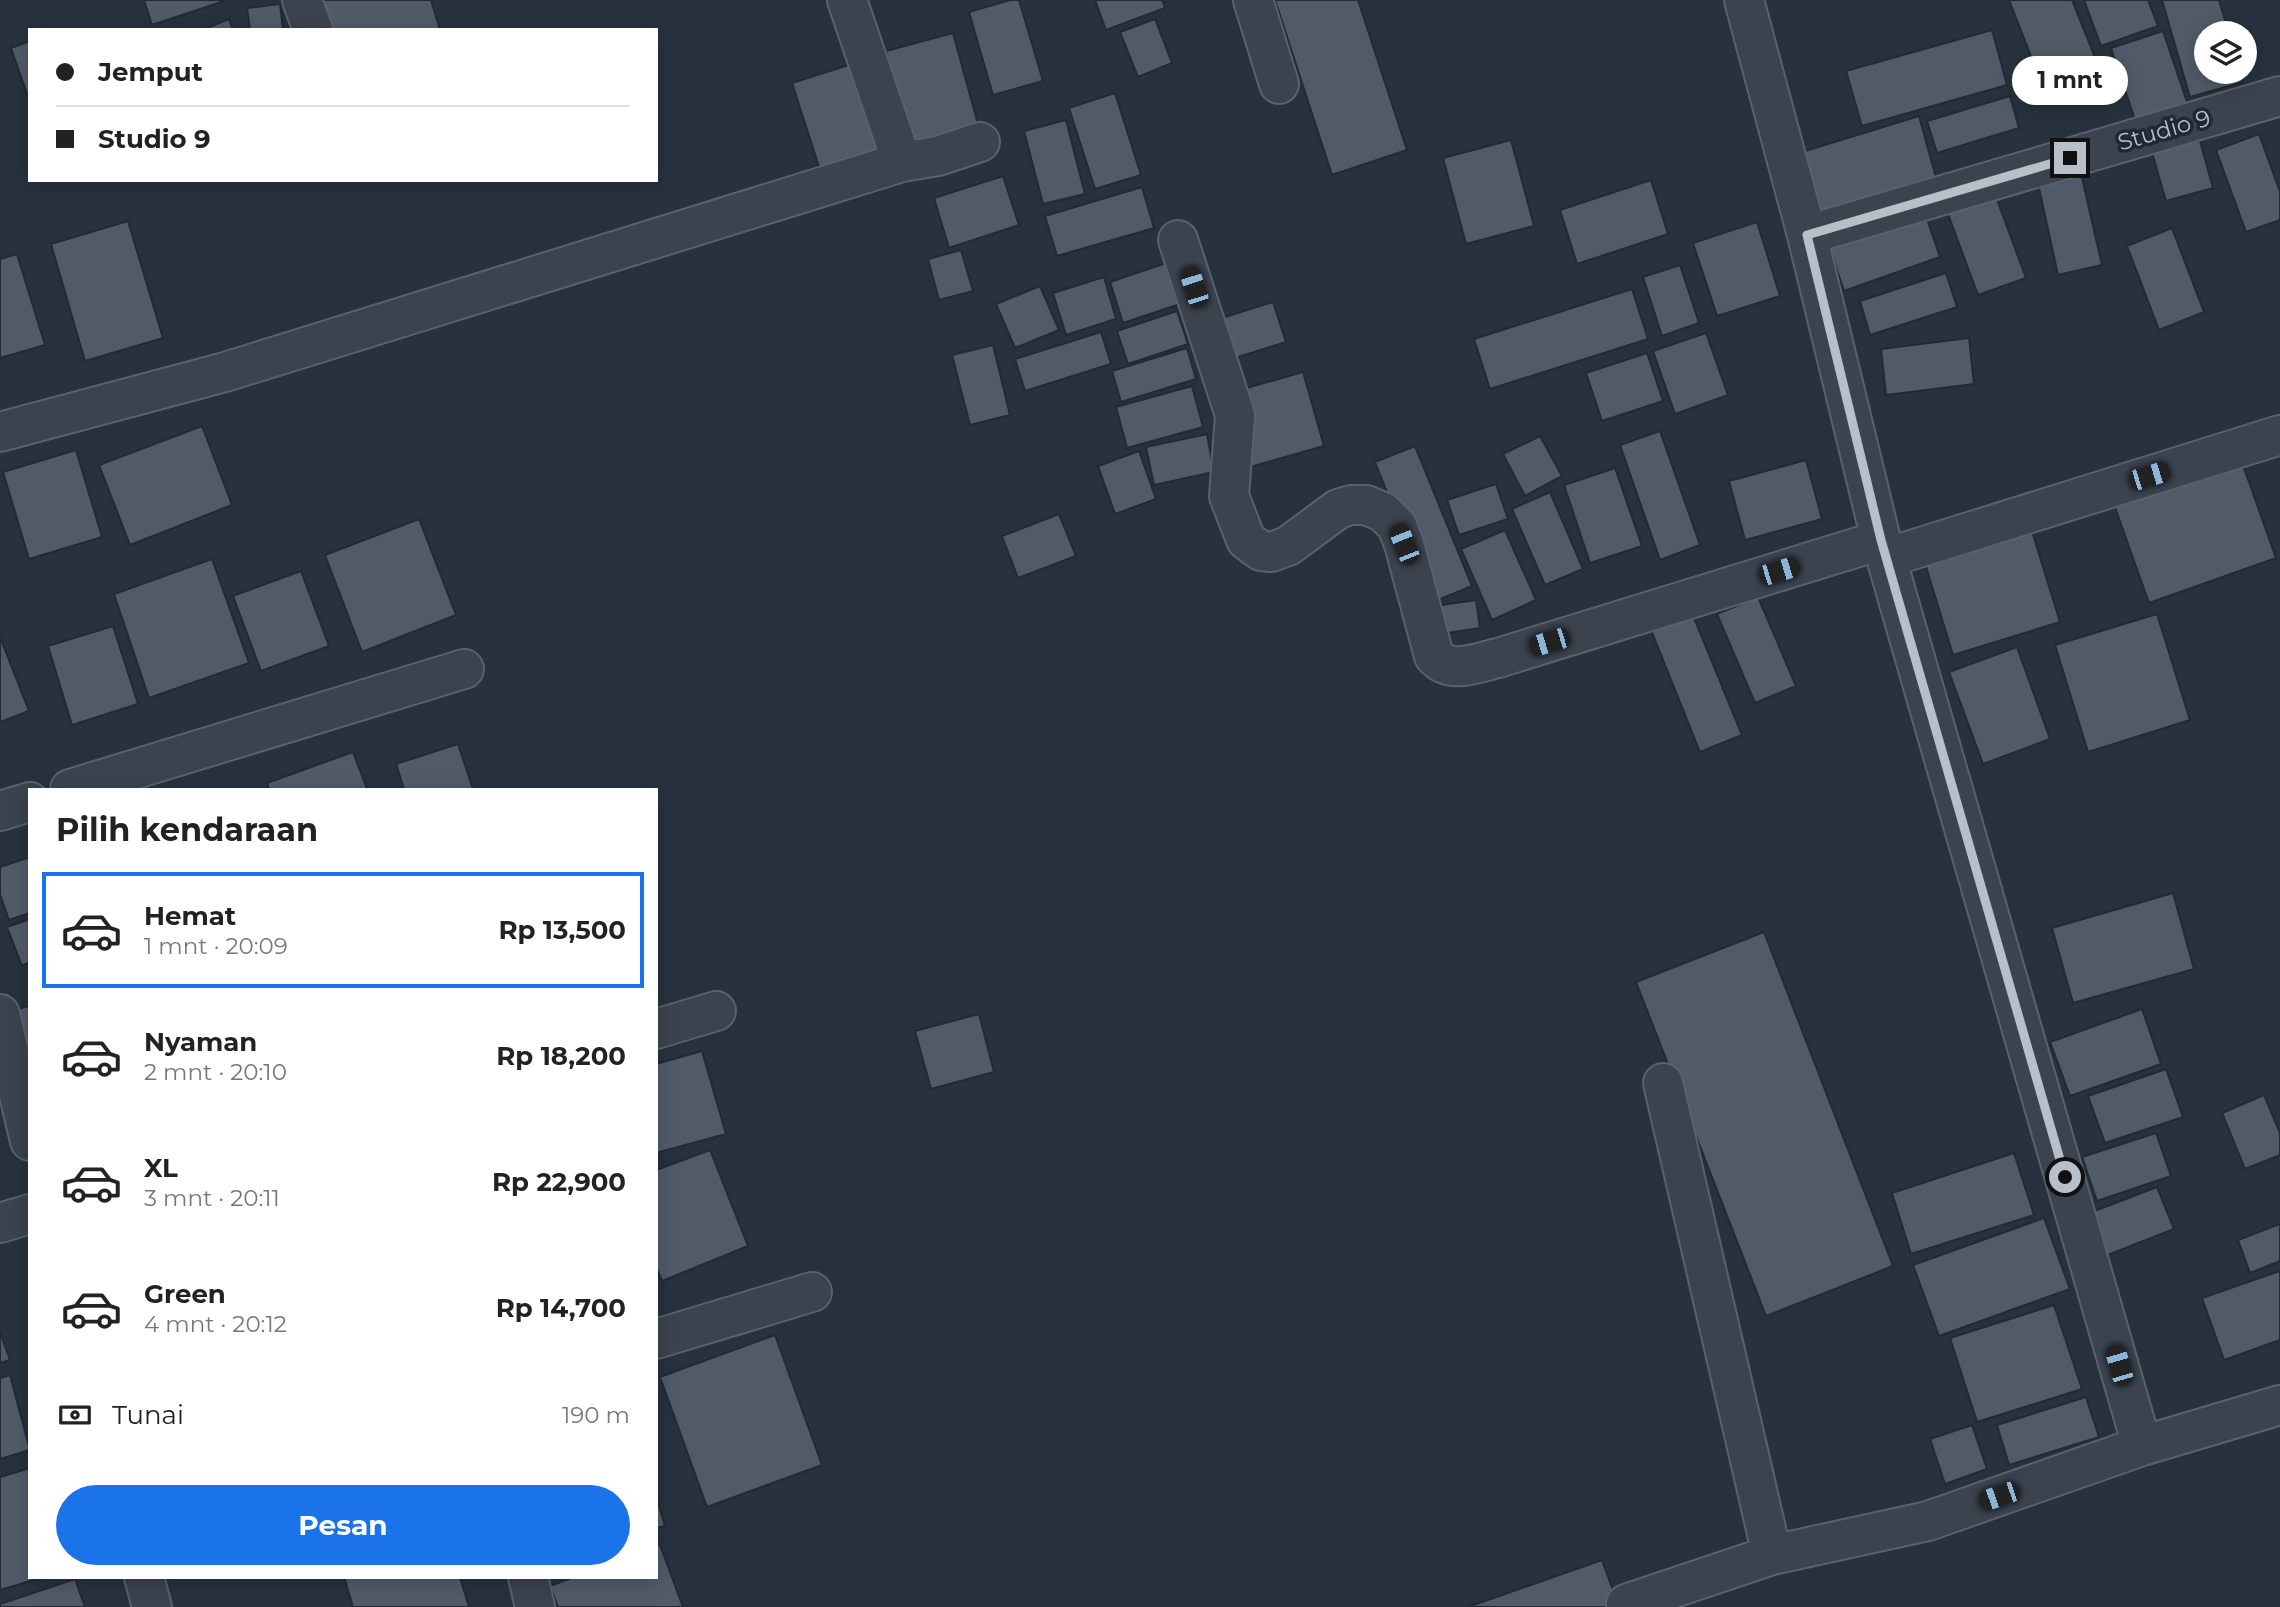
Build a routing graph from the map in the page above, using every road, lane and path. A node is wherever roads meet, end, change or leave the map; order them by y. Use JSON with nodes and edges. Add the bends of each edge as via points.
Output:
{"nodes":[{"id":1,"x":302,"y":0,"type":"edge"},
{"id":2,"x":847,"y":0,"type":"edge"},
{"id":3,"x":1252,"y":0,"type":"edge"},
{"id":4,"x":1744,"y":0,"type":"edge"},
{"id":5,"x":312,"y":28,"type":"edge"},
{"id":6,"x":1279,"y":84,"type":"dead end"},
{"id":7,"x":2280,"y":96,"type":"edge"},
{"id":8,"x":980,"y":142,"type":"dead end"},
{"id":9,"x":901,"y":162,"type":"junction"},
{"id":10,"x":1807,"y":235,"type":"junction"},
{"id":11,"x":1178,"y":240,"type":"dead end"},
{"id":12,"x":0,"y":432,"type":"edge"},
{"id":13,"x":2280,"y":435,"type":"edge"},
{"id":14,"x":1883,"y":549,"type":"junction"},
{"id":15,"x":464,"y":669,"type":"dead end"},
{"id":16,"x":73,"y":788,"type":"edge"},
{"id":17,"x":28,"y":803,"type":"edge"},
{"id":18,"x":0,"y":811,"type":"edge"},
{"id":19,"x":716,"y":1011,"type":"dead end"},
{"id":20,"x":0,"y":1014,"type":"edge"},
{"id":21,"x":658,"y":1028,"type":"edge"},
{"id":22,"x":1663,"y":1083,"type":"dead end"},
{"id":23,"x":28,"y":1133,"type":"edge"},
{"id":24,"x":28,"y":1214,"type":"edge"},
{"id":25,"x":0,"y":1223,"type":"edge"},
{"id":26,"x":812,"y":1292,"type":"dead end"},
{"id":27,"x":658,"y":1338,"type":"edge"},
{"id":28,"x":2280,"y":1405,"type":"edge"},
{"id":29,"x":2142,"y":1446,"type":"junction"},
{"id":30,"x":1772,"y":1555,"type":"junction"},
{"id":31,"x":145,"y":1579,"type":"edge"},
{"id":32,"x":528,"y":1579,"type":"edge"},
{"id":33,"x":1626,"y":1604,"type":"dead end"},
{"id":34,"x":152,"y":1607,"type":"edge"},
{"id":35,"x":535,"y":1607,"type":"edge"}],
"edges":[{"from":1,"to":5,"type":"street"},
{"from":2,"to":9,"type":"street"},
{"from":3,"to":6,"type":"street"},
{"from":4,"to":10,"type":"street"},
{"from":7,"to":10,"type":"street","name":"Studio 9"},
{"from":8,"to":9,"type":"street"},
{"from":9,"to":12,"type":"street","via":[[225,372]]},
{"from":10,"to":14,"type":"street"},
{"from":11,"to":14,"type":"street","via":[[1235,415],[1229,496],[1246,540],[1271,552],[1288,546],[1338,509],[1366,505],[1383,512],[1397,526],[1434,656],[1444,664],[1460,667],[1498,658]]},
{"from":13,"to":14,"type":"street"},
{"from":14,"to":29,"type":"street"},
{"from":15,"to":16,"type":"street"},
{"from":17,"to":18,"type":"street"},
{"from":19,"to":21,"type":"street"},
{"from":20,"to":23,"type":"street"},
{"from":22,"to":30,"type":"street"},
{"from":24,"to":25,"type":"street"},
{"from":26,"to":27,"type":"street"},
{"from":28,"to":29,"type":"street"},
{"from":29,"to":30,"type":"street","via":[[1928,1521]]},
{"from":30,"to":33,"type":"street"},
{"from":31,"to":34,"type":"street"},
{"from":32,"to":35,"type":"street"}]}
